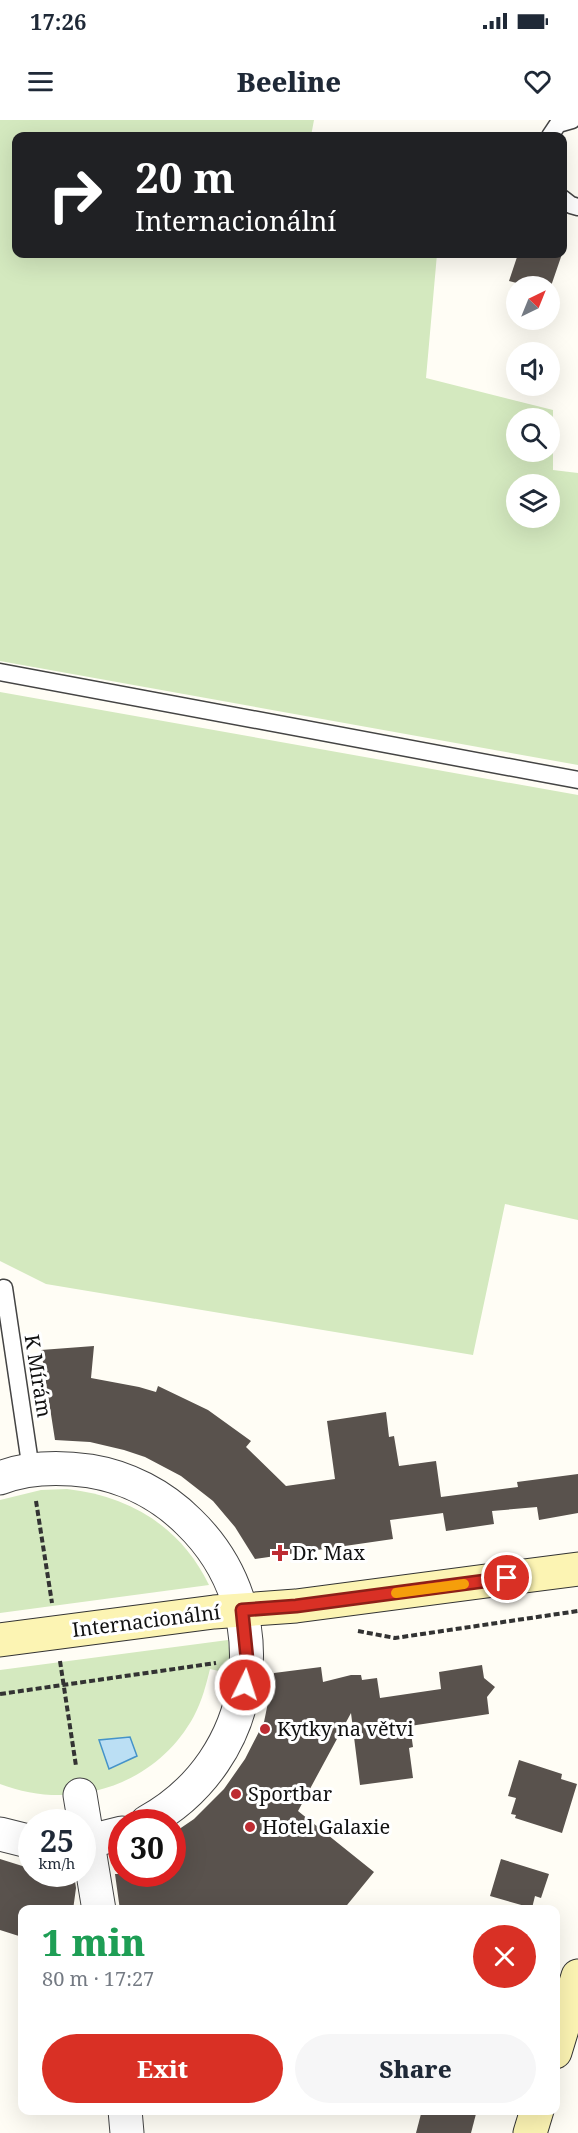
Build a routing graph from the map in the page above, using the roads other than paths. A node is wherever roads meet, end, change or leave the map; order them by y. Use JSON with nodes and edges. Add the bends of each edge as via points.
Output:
{"nodes":[{"id":1,"x":572,"y":120,"type":"edge"},
{"id":2,"x":553,"y":132,"type":"edge"},
{"id":3,"x":0,"y":672,"type":"edge"},
{"id":4,"x":578,"y":780,"type":"edge"},
{"id":5,"x":4,"y":1288,"type":"dead end"},
{"id":6,"x":31,"y":1470,"type":"junction"},
{"id":7,"x":0,"y":1478,"type":"edge"},
{"id":8,"x":578,"y":1569,"type":"edge"},
{"id":9,"x":242,"y":1610,"type":"junction"},
{"id":10,"x":0,"y":1640,"type":"edge"},
{"id":11,"x":80,"y":1795,"type":"dead end"},
{"id":12,"x":81,"y":1809,"type":"edge"},
{"id":13,"x":167,"y":1809,"type":"edge"},
{"id":14,"x":0,"y":1834,"type":"edge"},
{"id":15,"x":18,"y":1838,"type":"edge"},
{"id":16,"x":94,"y":1887,"type":"edge"},
{"id":17,"x":98,"y":1905,"type":"edge"},
{"id":18,"x":578,"y":1976,"type":"edge"},
{"id":19,"x":560,"y":2035,"type":"edge"},
{"id":20,"x":125,"y":2115,"type":"edge"},
{"id":21,"x":535,"y":2115,"type":"edge"},
{"id":22,"x":127,"y":2133,"type":"edge"},
{"id":23,"x":530,"y":2133,"type":"edge"}],
"edges":[{"from":1,"to":2,"type":"lane","via":[[558,124]]},
{"from":3,"to":4,"type":"lane"},
{"from":5,"to":6,"type":"lane","name":"K Mírám"},
{"from":6,"to":7,"type":"street"},
{"from":6,"to":9,"type":"street","via":[[100,1473],[143,1488],[163,1500],[198,1530],[212,1548],[228,1574]]},
{"from":8,"to":9,"type":"street","name":"Internacionální"},
{"from":9,"to":10,"type":"street","name":"Internacionální"},
{"from":9,"to":13,"type":"street","via":[[247,1659],[239,1711],[230,1735],[201,1780]]},
{"from":11,"to":12,"type":"street"},
{"from":14,"to":15,"type":"street"},
{"from":16,"to":17,"type":"street"},
{"from":18,"to":19,"type":"street"},
{"from":20,"to":22,"type":"street"},
{"from":21,"to":23,"type":"street"}]}
